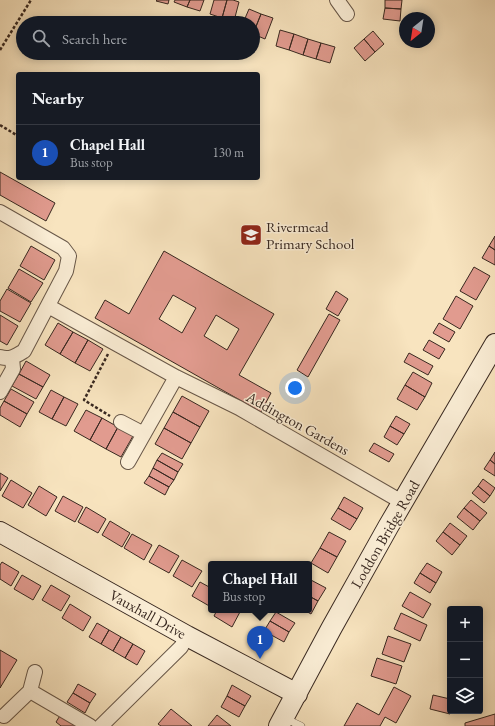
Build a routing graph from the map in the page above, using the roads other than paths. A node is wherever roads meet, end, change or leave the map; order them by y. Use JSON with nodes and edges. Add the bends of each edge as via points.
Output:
{"nodes":[{"id":1,"x":337,"y":0,"type":"edge"},
{"id":2,"x":347,"y":14,"type":"dead end"},
{"id":3,"x":0,"y":212,"type":"edge"},
{"id":4,"x":48,"y":306,"type":"junction"},
{"id":5,"x":495,"y":344,"type":"edge"},
{"id":6,"x":6,"y":358,"type":"edge"},
{"id":7,"x":176,"y":377,"type":"junction"},
{"id":8,"x":0,"y":392,"type":"edge"},
{"id":9,"x":121,"y":422,"type":"road end"},
{"id":10,"x":144,"y":434,"type":"junction"},
{"id":11,"x":128,"y":462,"type":"dead end"},
{"id":12,"x":402,"y":502,"type":"junction"},
{"id":13,"x":0,"y":532,"type":"edge"},
{"id":14,"x":187,"y":636,"type":"junction"},
{"id":15,"x":35,"y":672,"type":"dead end"},
{"id":16,"x":30,"y":691,"type":"junction"},
{"id":17,"x":297,"y":694,"type":"junction"},
{"id":18,"x":4,"y":716,"type":"dead end"},
{"id":19,"x":288,"y":723,"type":"edge"},
{"id":20,"x":90,"y":726,"type":"edge"},
{"id":21,"x":101,"y":726,"type":"edge"}],
"edges":[{"from":1,"to":2,"type":"street"},
{"from":3,"to":4,"type":"street","via":[[63,248],[69,256],[66,271]]},
{"from":4,"to":6,"type":"street","via":[[24,351]]},
{"from":4,"to":7,"type":"street","name":"Addington Gardens"},
{"from":5,"to":12,"type":"street","name":"Loddon Bridge Road"},
{"from":6,"to":8,"type":"street","via":[[13,369]]},
{"from":7,"to":10,"type":"street"},
{"from":7,"to":12,"type":"street","name":"Addington Gardens","via":[[239,408]]},
{"from":9,"to":10,"type":"street"},
{"from":10,"to":11,"type":"street"},
{"from":12,"to":17,"type":"street","name":"Loddon Bridge Road"},
{"from":13,"to":14,"type":"street","name":"Vauxhall Drive"},
{"from":14,"to":17,"type":"street","name":"Vauxhall Drive"},
{"from":14,"to":21,"type":"street","via":[[181,647]]},
{"from":15,"to":16,"type":"street"},
{"from":16,"to":18,"type":"street"},
{"from":16,"to":20,"type":"street"},
{"from":17,"to":19,"type":"street","name":"Loddon Bridge Road"}]}
